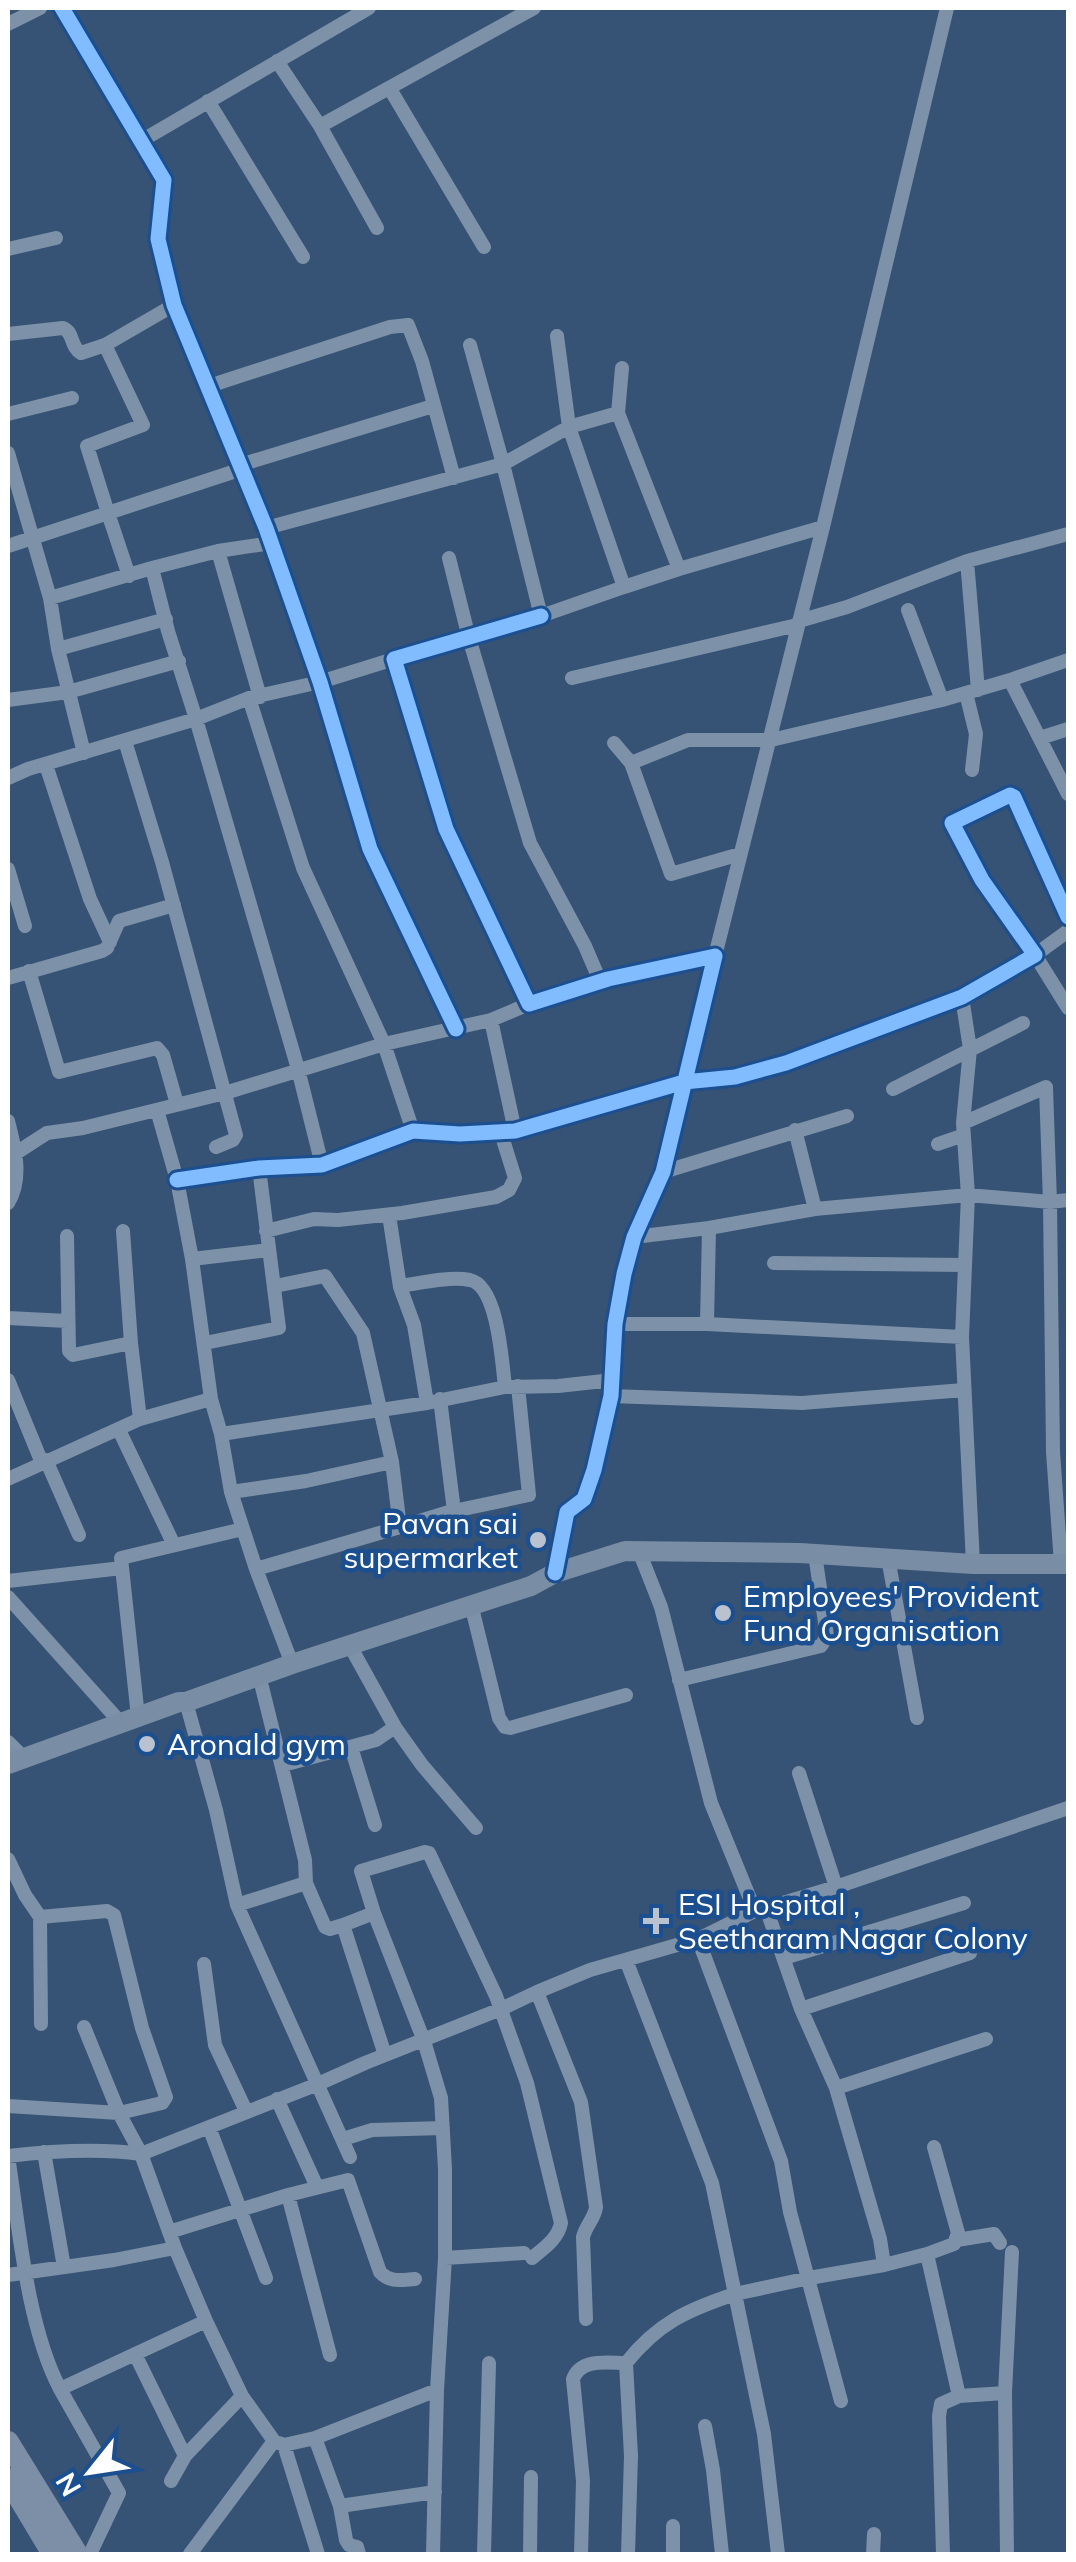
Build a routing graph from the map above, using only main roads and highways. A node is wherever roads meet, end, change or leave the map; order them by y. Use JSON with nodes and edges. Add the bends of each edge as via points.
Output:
{"nodes":[{"id":1,"x":8,"y":2442,"type":"edge"},
{"id":2,"x":8,"y":2479,"type":"edge"},
{"id":3,"x":53,"y":2554,"type":"edge"},
{"id":4,"x":78,"y":2554,"type":"edge"}],
"edges":[{"from":1,"to":4,"type":"main road"},
{"from":2,"to":3,"type":"main road"}]}
